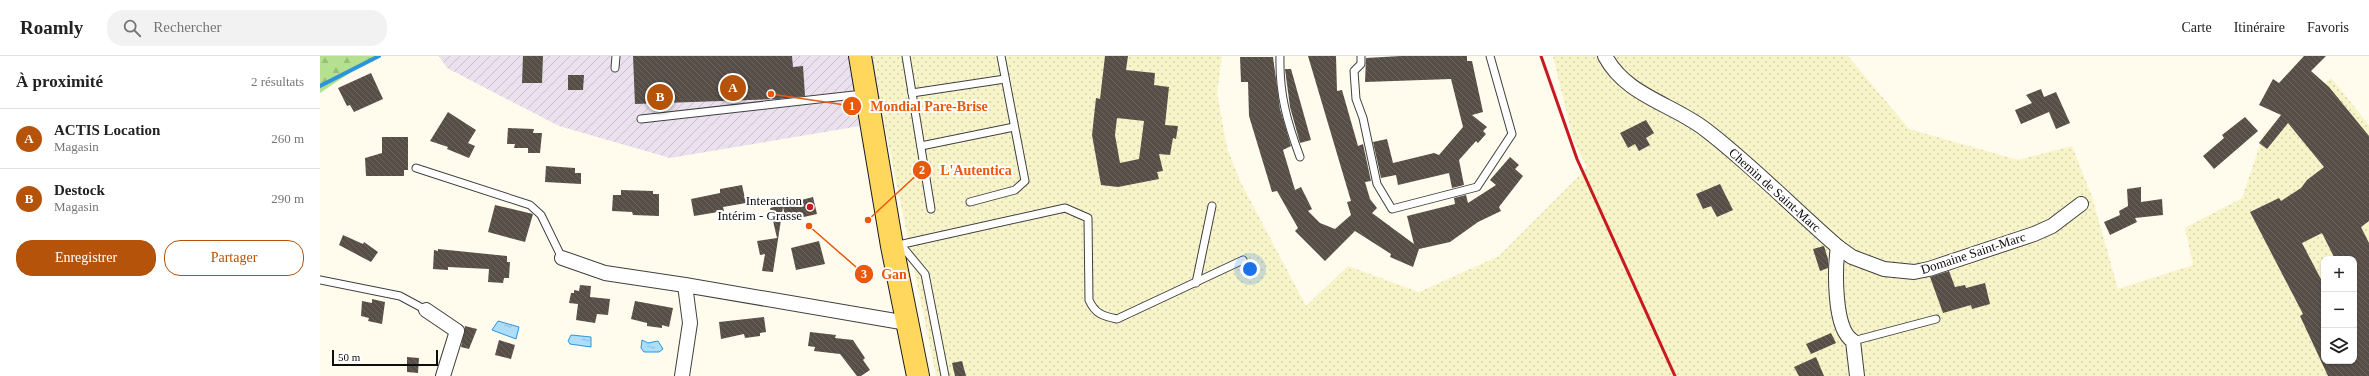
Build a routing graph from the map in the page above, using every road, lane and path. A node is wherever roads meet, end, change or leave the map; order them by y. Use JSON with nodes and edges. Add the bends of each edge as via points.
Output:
{"nodes":[{"id":1,"x":616,"y":56,"type":"edge"},
{"id":2,"x":860,"y":56,"type":"edge"},
{"id":3,"x":906,"y":56,"type":"edge"},
{"id":4,"x":1001,"y":56,"type":"edge"},
{"id":5,"x":1280,"y":56,"type":"edge"},
{"id":6,"x":1361,"y":56,"type":"edge"},
{"id":7,"x":1490,"y":56,"type":"edge"},
{"id":8,"x":1605,"y":56,"type":"edge"},
{"id":9,"x":615,"y":68,"type":"dead end"},
{"id":10,"x":1005,"y":79,"type":"junction"},
{"id":11,"x":912,"y":93,"type":"junction"},
{"id":12,"x":866,"y":94,"type":"junction"},
{"id":13,"x":641,"y":119,"type":"dead end"},
{"id":14,"x":1014,"y":127,"type":"junction"},
{"id":15,"x":921,"y":146,"type":"junction"},
{"id":16,"x":1300,"y":157,"type":"dead end"},
{"id":17,"x":416,"y":168,"type":"dead end"},
{"id":18,"x":970,"y":202,"type":"dead end"},
{"id":19,"x":2081,"y":204,"type":"dead end"},
{"id":20,"x":1212,"y":206,"type":"dead end"},
{"id":21,"x":931,"y":209,"type":"dead end"},
{"id":22,"x":897,"y":245,"type":"junction"},
{"id":23,"x":1838,"y":247,"type":"junction"},
{"id":24,"x":562,"y":258,"type":"joint"},
{"id":25,"x":1243,"y":260,"type":"dead end"},
{"id":26,"x":320,"y":280,"type":"edge"},
{"id":27,"x":1196,"y":283,"type":"junction"},
{"id":28,"x":685,"y":285,"type":"junction"},
{"id":29,"x":426,"y":310,"type":"joint"},
{"id":30,"x":1936,"y":319,"type":"dead end"},
{"id":31,"x":907,"y":323,"type":"junction"},
{"id":32,"x":1853,"y":341,"type":"junction"},
{"id":33,"x":443,"y":376,"type":"edge"},
{"id":34,"x":682,"y":376,"type":"edge"},
{"id":35,"x":918,"y":376,"type":"edge"},
{"id":36,"x":945,"y":376,"type":"edge"},
{"id":37,"x":1856,"y":376,"type":"edge"}],
"edges":[{"from":1,"to":9,"type":"lane"},
{"from":2,"to":12,"type":"main road"},
{"from":3,"to":11,"type":"lane"},
{"from":4,"to":10,"type":"lane"},
{"from":5,"to":16,"type":"lane","via":[[1279,76],[1285,117]]},
{"from":6,"to":7,"type":"lane","via":[[1361,64],[1354,71],[1356,100],[1363,118],[1377,184],[1392,210],[1477,187],[1512,134]]},
{"from":8,"to":23,"type":"street","name":"Chemin de Saint-Marc","via":[[1619,77],[1706,130]]},
{"from":10,"to":11,"type":"lane"},
{"from":10,"to":14,"type":"lane"},
{"from":11,"to":15,"type":"lane"},
{"from":12,"to":13,"type":"lane"},
{"from":12,"to":22,"type":"main road"},
{"from":14,"to":15,"type":"lane"},
{"from":14,"to":18,"type":"lane","via":[[1025,181],[1015,190]]},
{"from":15,"to":21,"type":"lane"},
{"from":17,"to":24,"type":"lane","via":[[530,205],[541,215]]},
{"from":19,"to":23,"type":"street","name":"Domaine Saint-Marc","via":[[2052,226],[2034,234],[1914,272],[1884,269],[1852,256]]},
{"from":20,"to":27,"type":"lane"},
{"from":22,"to":27,"type":"lane","via":[[1065,208],[1088,218],[1089,300],[1094,310],[1103,316],[1117,319]]},
{"from":22,"to":31,"type":"main road"},
{"from":22,"to":36,"type":"lane","via":[[925,274]]},
{"from":23,"to":32,"type":"street","via":[[1836,289],[1844,333]]},
{"from":24,"to":28,"type":"street","via":[[605,273]]},
{"from":25,"to":27,"type":"lane"},
{"from":26,"to":29,"type":"lane","via":[[400,296]]},
{"from":28,"to":31,"type":"street"},
{"from":28,"to":34,"type":"street","via":[[690,323]]},
{"from":29,"to":33,"type":"street","via":[[457,331]]},
{"from":30,"to":32,"type":"lane"},
{"from":31,"to":35,"type":"main road"},
{"from":32,"to":37,"type":"street"}]}
